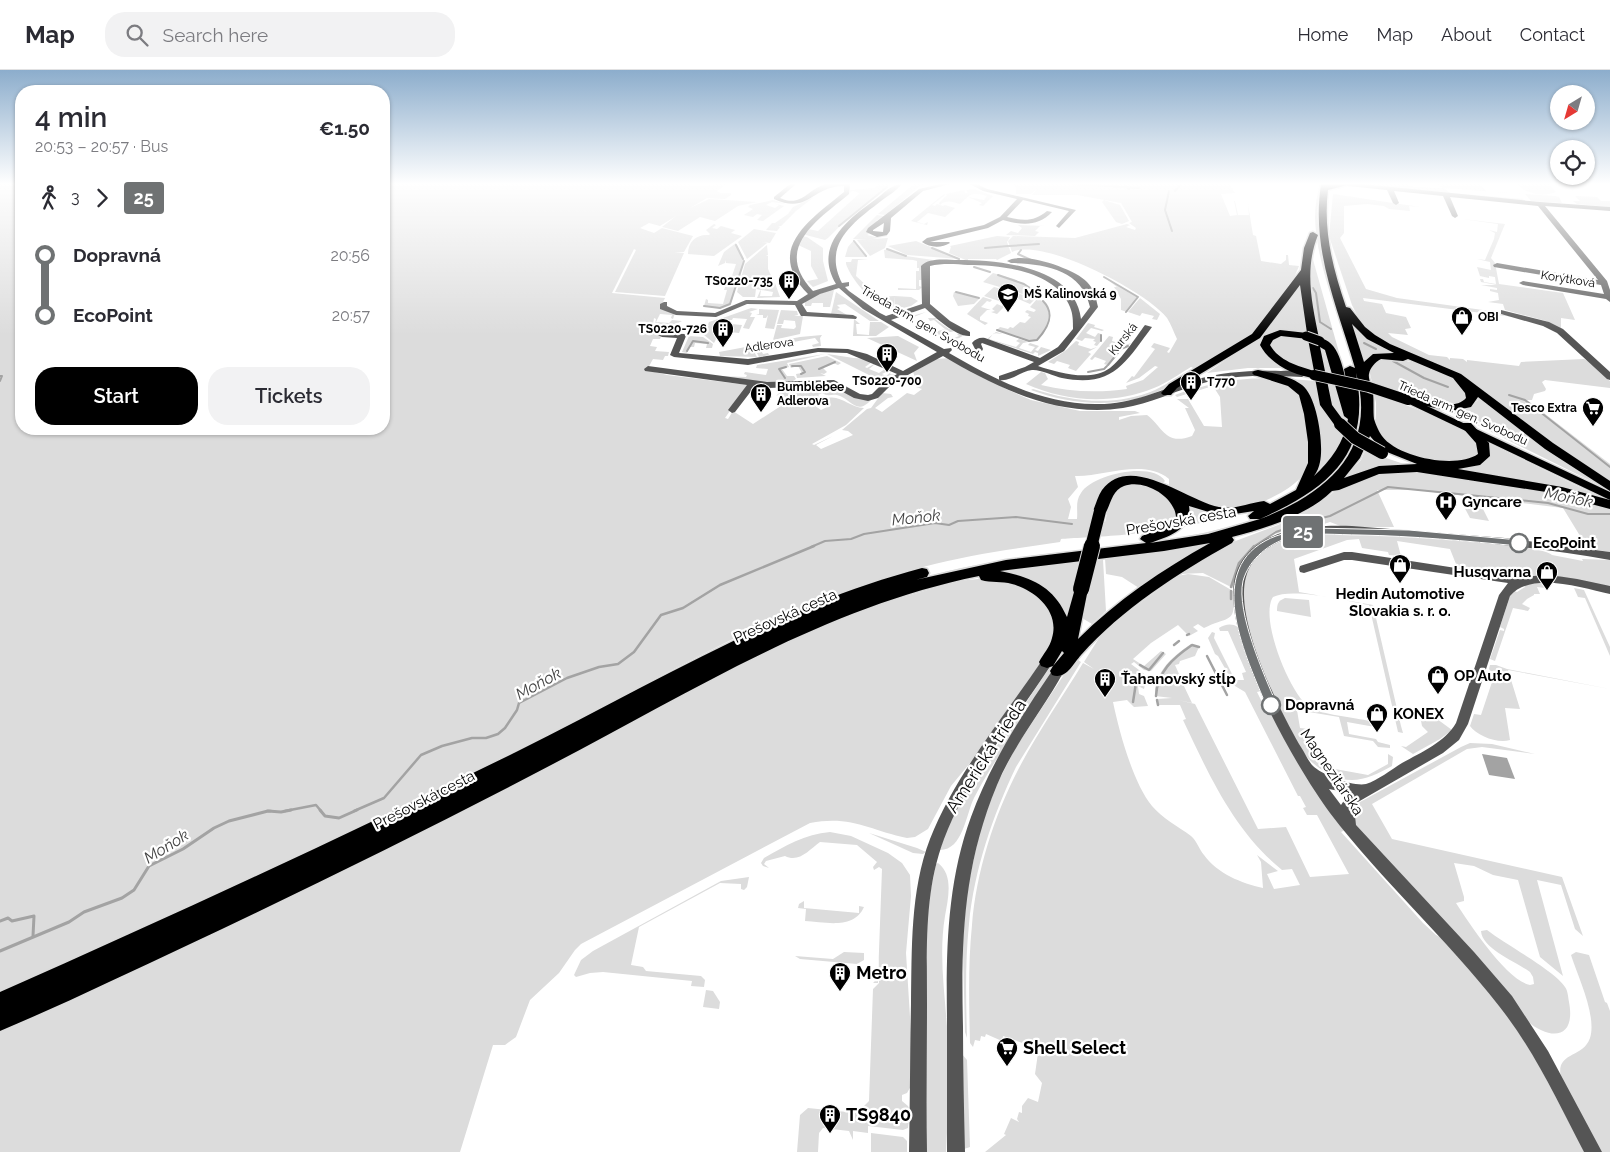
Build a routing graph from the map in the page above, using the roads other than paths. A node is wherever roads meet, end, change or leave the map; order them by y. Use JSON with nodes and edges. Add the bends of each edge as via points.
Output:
{"nodes":[{"id":1,"x":799,"y":234,"type":"edge"},
{"id":2,"x":841,"y":234,"type":"edge"},
{"id":3,"x":850,"y":234,"type":"edge"},
{"id":4,"x":953,"y":234,"type":"edge"},
{"id":5,"x":1322,"y":234,"type":"edge"},
{"id":6,"x":1565,"y":234,"type":"edge"},
{"id":7,"x":1313,"y":235,"type":"joint"},
{"id":8,"x":947,"y":243,"type":"dead end"},
{"id":9,"x":992,"y":263,"type":"junction"},
{"id":10,"x":1497,"y":265,"type":"dead end"},
{"id":11,"x":1306,"y":270,"type":"junction"},
{"id":12,"x":1605,"y":282,"type":"edge"},
{"id":13,"x":1523,"y":283,"type":"dead end"},
{"id":14,"x":844,"y":285,"type":"junction"},
{"id":15,"x":812,"y":294,"type":"junction"},
{"id":16,"x":1610,"y":298,"type":"edge"},
{"id":17,"x":1340,"y":302,"type":"junction"},
{"id":18,"x":798,"y":303,"type":"junction"},
{"id":19,"x":664,"y":304,"type":"dead end"},
{"id":20,"x":926,"y":305,"type":"junction"},
{"id":21,"x":1504,"y":312,"type":"dead end"},
{"id":22,"x":853,"y":317,"type":"dead end"},
{"id":23,"x":888,"y":317,"type":"junction"},
{"id":24,"x":1148,"y":327,"type":"dead end"},
{"id":25,"x":1077,"y":329,"type":"junction"},
{"id":26,"x":967,"y":334,"type":"dead end"},
{"id":27,"x":662,"y":335,"type":"dead end"},
{"id":28,"x":979,"y":349,"type":"dead end"},
{"id":29,"x":947,"y":350,"type":"junction"},
{"id":30,"x":1040,"y":361,"type":"junction"},
{"id":31,"x":1030,"y":368,"type":"junction"},
{"id":32,"x":648,"y":369,"type":"dead end"},
{"id":33,"x":1258,"y":373,"type":"junction"},
{"id":34,"x":1306,"y":373,"type":"junction"},
{"id":35,"x":903,"y":374,"type":"junction"},
{"id":36,"x":1363,"y":376,"type":"junction"},
{"id":37,"x":1610,"y":377,"type":"edge"},
{"id":38,"x":1012,"y":381,"type":"junction"},
{"id":39,"x":753,"y":383,"type":"junction"},
{"id":40,"x":1167,"y":392,"type":"junction"},
{"id":41,"x":1408,"y":400,"type":"junction"},
{"id":42,"x":732,"y":410,"type":"dead end"},
{"id":43,"x":1368,"y":418,"type":"junction"},
{"id":44,"x":1467,"y":426,"type":"junction"},
{"id":45,"x":1353,"y":430,"type":"junction"},
{"id":46,"x":1450,"y":472,"type":"junction"},
{"id":47,"x":1164,"y":487,"type":"junction"},
{"id":48,"x":1610,"y":487,"type":"edge"},
{"id":49,"x":1323,"y":491,"type":"junction"},
{"id":50,"x":1301,"y":493,"type":"junction"},
{"id":51,"x":1610,"y":496,"type":"edge"},
{"id":52,"x":1610,"y":505,"type":"edge"},
{"id":53,"x":1274,"y":507,"type":"junction"},
{"id":54,"x":1251,"y":527,"type":"junction"},
{"id":55,"x":1147,"y":539,"type":"junction"},
{"id":56,"x":1610,"y":556,"type":"edge"},
{"id":57,"x":1304,"y":569,"type":"dead end"},
{"id":58,"x":942,"y":578,"type":"junction"},
{"id":59,"x":1519,"y":580,"type":"junction"},
{"id":60,"x":1610,"y":590,"type":"edge"},
{"id":61,"x":1053,"y":667,"type":"junction"},
{"id":62,"x":1306,"y":766,"type":"junction"},
{"id":63,"x":1366,"y":790,"type":"junction"},
{"id":64,"x":1351,"y":828,"type":"junction"},
{"id":65,"x":0,"y":1003,"type":"edge"},
{"id":66,"x":0,"y":1020,"type":"edge"},
{"id":67,"x":918,"y":1152,"type":"edge"},
{"id":68,"x":956,"y":1152,"type":"edge"},
{"id":69,"x":1593,"y":1152,"type":"edge"}],
"edges":[{"from":1,"to":15,"type":"street","via":[[794,248],[795,272]]},
{"from":2,"to":14,"type":"street","name":"Trieda arm. gen. Svobodu","via":[[833,247],[832,260],[834,273]]},
{"from":3,"to":14,"type":"street","name":"Trieda arm. gen. Svobodu","via":[[839,253]]},
{"from":4,"to":8,"type":"street","via":[[925,242],[931,245]]},
{"from":5,"to":17,"type":"highway","name":"Prešovská cesta"},
{"from":6,"to":12,"type":"street"},
{"from":7,"to":11,"type":"highway"},
{"from":7,"to":45,"type":"highway","via":[[1352,376],[1357,405]]},
{"from":9,"to":20,"type":"street","via":[[927,264]]},
{"from":9,"to":25,"type":"street","via":[[1023,269],[1059,288],[1074,306]]},
{"from":9,"to":25,"type":"street","via":[[1020,261],[1043,264],[1080,280],[1092,294],[1094,307]]},
{"from":10,"to":12,"type":"street"},
{"from":11,"to":40,"type":"highway","via":[[1256,336]]},
{"from":11,"to":46,"type":"highway","bridge":true,"via":[[1305,295],[1326,406],[1355,438],[1382,453]]},
{"from":12,"to":16,"type":"street"},
{"from":13,"to":16,"type":"street","name":"Korýtková"},
{"from":14,"to":15,"type":"street"},
{"from":14,"to":23,"type":"street","name":"Trieda arm. gen. Svobodu","via":[[852,298]]},
{"from":15,"to":18,"type":"street"},
{"from":17,"to":36,"type":"highway","name":"Prešovská cesta"},
{"from":17,"to":48,"type":"highway","via":[[1371,337],[1457,376]]},
{"from":18,"to":19,"type":"street","via":[[746,302],[713,316],[676,313],[663,307]]},
{"from":18,"to":22,"type":"street","via":[[804,314]]},
{"from":20,"to":23,"type":"street"},
{"from":20,"to":26,"type":"street","via":[[947,323]]},
{"from":21,"to":37,"type":"street","via":[[1560,330]]},
{"from":23,"to":29,"type":"street","name":"Trieda arm. gen. Svobodu"},
{"from":24,"to":31,"type":"street","name":"Kurská","via":[[1108,373],[1069,378]]},
{"from":25,"to":30,"type":"street","via":[[1064,347]]},
{"from":27,"to":35,"type":"street","name":"Adlerova","via":[[682,336],[674,355],[748,362],[818,350],[848,352]]},
{"from":28,"to":30,"type":"street","via":[[976,343],[982,340]]},
{"from":29,"to":35,"type":"street"},
{"from":29,"to":38,"type":"street","name":"Trieda arm. gen. Svobodu"},
{"from":29,"to":38,"type":"street","name":"Trieda arm. gen. Svobodu","via":[[973,368]]},
{"from":30,"to":31,"type":"street"},
{"from":31,"to":38,"type":"street"},
{"from":32,"to":39,"type":"street"},
{"from":33,"to":34,"type":"street","name":"Trieda arm. gen. Svobodu"},
{"from":33,"to":40,"type":"street","name":"Trieda arm. gen. Svobodu","via":[[1216,378]]},
{"from":33,"to":50,"type":"highway","via":[[1294,384],[1309,401],[1314,461]]},
{"from":34,"to":41,"type":"main road","name":"Trieda arm. gen. Svobodu","bridge":true,"via":[[1369,387]]},
{"from":34,"to":45,"type":"highway","bridge":true,"via":[[1274,358],[1266,348],[1268,338],[1280,333],[1306,336],[1329,348]]},
{"from":35,"to":39,"type":"street","via":[[868,398],[857,396],[834,383]]},
{"from":36,"to":41,"type":"highway","via":[[1372,359],[1398,357],[1447,374],[1463,384],[1472,396],[1469,404],[1455,408]]},
{"from":36,"to":43,"type":"highway","name":"Prešovská cesta"},
{"from":38,"to":40,"type":"street","name":"Trieda arm. gen. Svobodu","via":[[1034,396],[1072,405],[1102,407],[1140,403]]},
{"from":39,"to":42,"type":"street"},
{"from":41,"to":44,"type":"main road","name":"Trieda arm. gen. Svobodu"},
{"from":43,"to":44,"type":"highway","via":[[1376,437],[1386,447],[1415,459],[1447,465],[1473,463],[1484,456],[1484,445]]},
{"from":43,"to":49,"type":"highway","name":"Prešovská cesta","via":[[1363,439],[1351,462]]},
{"from":44,"to":51,"type":"main road","name":"Trieda arm. gen. Svobodu"},
{"from":45,"to":50,"type":"highway","via":[[1333,465]]},
{"from":46,"to":49,"type":"highway","via":[[1387,469],[1361,474]]},
{"from":46,"to":52,"type":"highway","via":[[1546,488]]},
{"from":47,"to":53,"type":"highway","via":[[1206,508],[1222,512],[1244,511],[1261,505]]},
{"from":47,"to":55,"type":"highway","via":[[1181,503],[1183,519],[1173,528]]},
{"from":47,"to":61,"type":"highway","bridge":true,"via":[[1137,481],[1120,483],[1108,490],[1066,655]]},
{"from":49,"to":54,"type":"highway","name":"Prešovská cesta","via":[[1279,517]]},
{"from":50,"to":53,"type":"highway"},
{"from":53,"to":55,"type":"highway","name":"Prešovská cesta","via":[[1209,529]]},
{"from":54,"to":58,"type":"highway","name":"Prešovská cesta","via":[[1186,543],[1035,561]]},
{"from":54,"to":61,"type":"highway","via":[[1197,556],[1117,612]]},
{"from":55,"to":65,"type":"highway","name":"Prešovská cesta","via":[[1030,552],[942,568],[861,592],[804,614],[724,651],[550,744],[345,845]]},
{"from":56,"to":62,"type":"street","name":"Magnezitárska","via":[[1469,538],[1346,531],[1296,533],[1273,540],[1258,550],[1248,560],[1239,580],[1241,616],[1264,689]]},
{"from":57,"to":59,"type":"street","via":[[1352,556]]},
{"from":58,"to":61,"type":"highway","via":[[996,575],[1036,587],[1054,606],[1061,627]]},
{"from":58,"to":66,"type":"highway","name":"Prešovská cesta","via":[[860,604],[772,640],[419,824],[259,902]]},
{"from":59,"to":60,"type":"street","via":[[1548,579]]},
{"from":59,"to":63,"type":"street","via":[[1507,590],[1462,724],[1455,736]]},
{"from":61,"to":67,"type":"street","name":"Americká trieda","via":[[962,789],[930,858],[920,937]]},
{"from":61,"to":68,"type":"street","name":"Americká trieda","via":[[993,779],[980,810],[963,875],[954,953]]},
{"from":62,"to":63,"type":"street","via":[[1334,785]]},
{"from":62,"to":64,"type":"street","name":"Magnezitárska"},
{"from":63,"to":64,"type":"street","via":[[1347,806]]},
{"from":64,"to":69,"type":"street","name":"Magnezitárska","via":[[1506,1002],[1539,1049]]}]}
